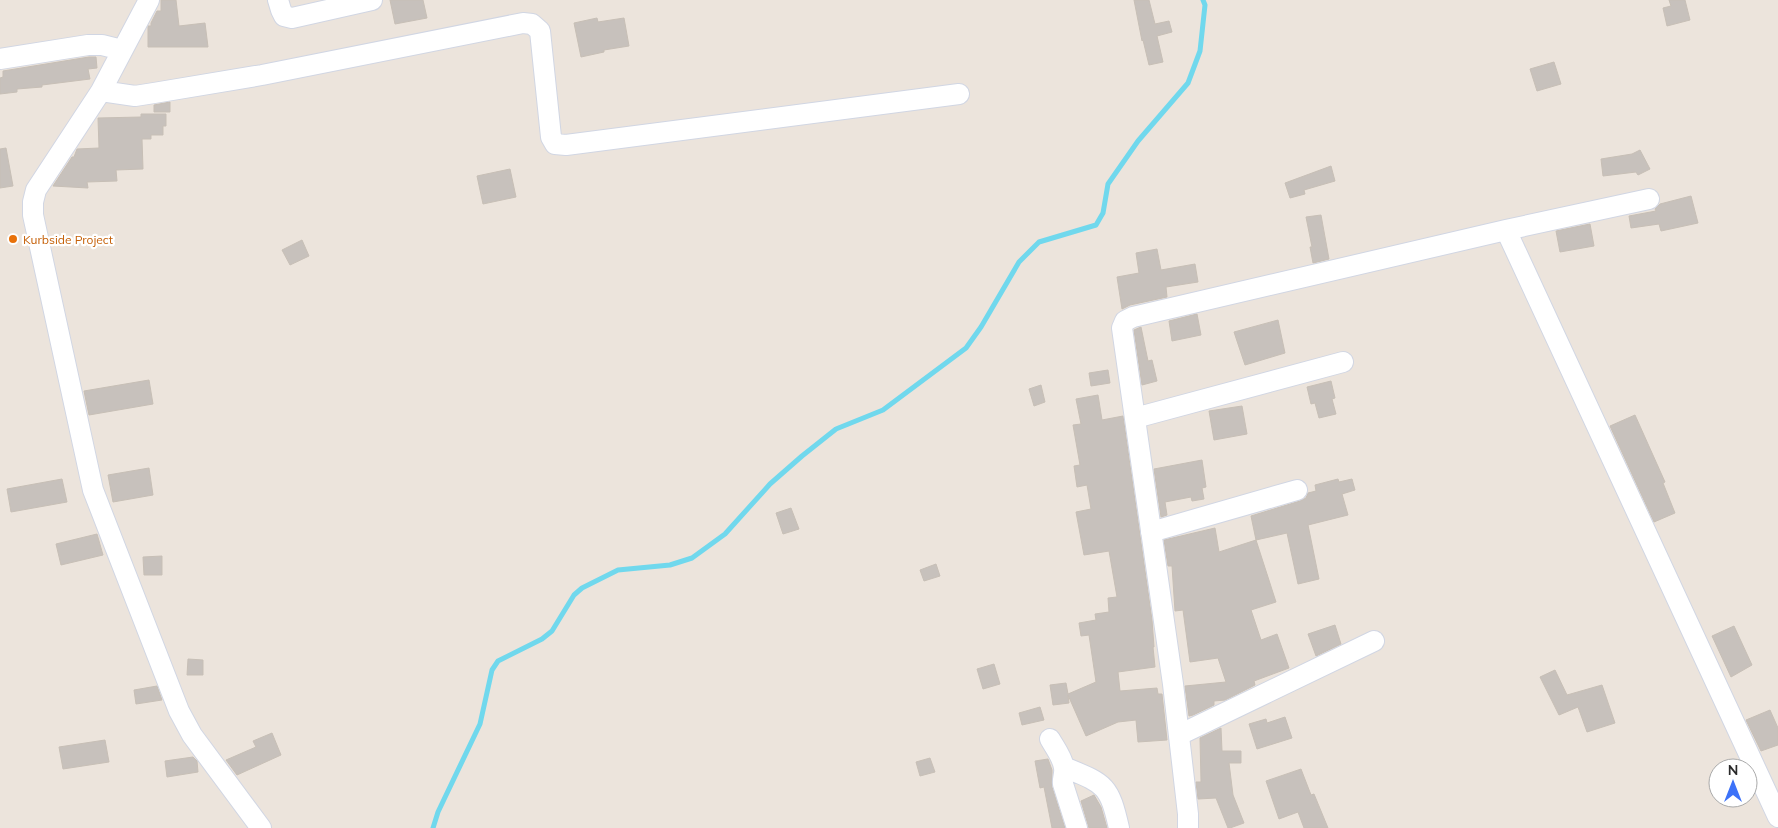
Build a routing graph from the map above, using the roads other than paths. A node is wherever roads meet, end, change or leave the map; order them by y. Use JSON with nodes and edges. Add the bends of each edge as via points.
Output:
{"nodes":[{"id":1,"x":149,"y":0,"type":"edge"},
{"id":2,"x":278,"y":0,"type":"edge"},
{"id":3,"x":372,"y":0,"type":"edge"},
{"id":4,"x":122,"y":50,"type":"junction"},
{"id":5,"x":0,"y":59,"type":"edge"},
{"id":6,"x":101,"y":91,"type":"junction"},
{"id":7,"x":960,"y":94,"type":"dead end"},
{"id":8,"x":1649,"y":199,"type":"dead end"},
{"id":9,"x":1506,"y":230,"type":"junction"},
{"id":10,"x":1343,"y":362,"type":"dead end"},
{"id":11,"x":1135,"y":418,"type":"junction"},
{"id":12,"x":1297,"y":490,"type":"dead end"},
{"id":13,"x":1152,"y":532,"type":"junction"},
{"id":14,"x":1374,"y":641,"type":"dead end"},
{"id":15,"x":1179,"y":734,"type":"junction"},
{"id":16,"x":1050,"y":739,"type":"dead end"},
{"id":17,"x":1064,"y":767,"type":"junction"},
{"id":18,"x":1778,"y":817,"type":"edge"},
{"id":19,"x":261,"y":828,"type":"edge"},
{"id":20,"x":1077,"y":828,"type":"edge"},
{"id":21,"x":1119,"y":828,"type":"edge"},
{"id":22,"x":1188,"y":828,"type":"edge"}],
"edges":[{"from":1,"to":4,"type":"street"},
{"from":2,"to":3,"type":"street","via":[[284,16],[292,18]]},
{"from":4,"to":5,"type":"street","via":[[88,45]]},
{"from":4,"to":6,"type":"street"},
{"from":6,"to":7,"type":"street","via":[[135,96],[154,93],[523,23],[532,24],[540,31],[551,137],[556,144]]},
{"from":6,"to":19,"type":"street","via":[[36,190],[33,202],[33,215],[88,471],[179,711],[192,734]]},
{"from":8,"to":9,"type":"street"},
{"from":9,"to":11,"type":"street","via":[[1125,321],[1122,328]]},
{"from":9,"to":18,"type":"street"},
{"from":10,"to":11,"type":"street"},
{"from":11,"to":13,"type":"street"},
{"from":12,"to":13,"type":"street"},
{"from":13,"to":15,"type":"street"},
{"from":14,"to":15,"type":"street"},
{"from":15,"to":22,"type":"street"},
{"from":16,"to":17,"type":"street"},
{"from":17,"to":20,"type":"street","via":[[1063,784]]},
{"from":17,"to":21,"type":"street","via":[[1093,779],[1105,788],[1113,801]]}]}
